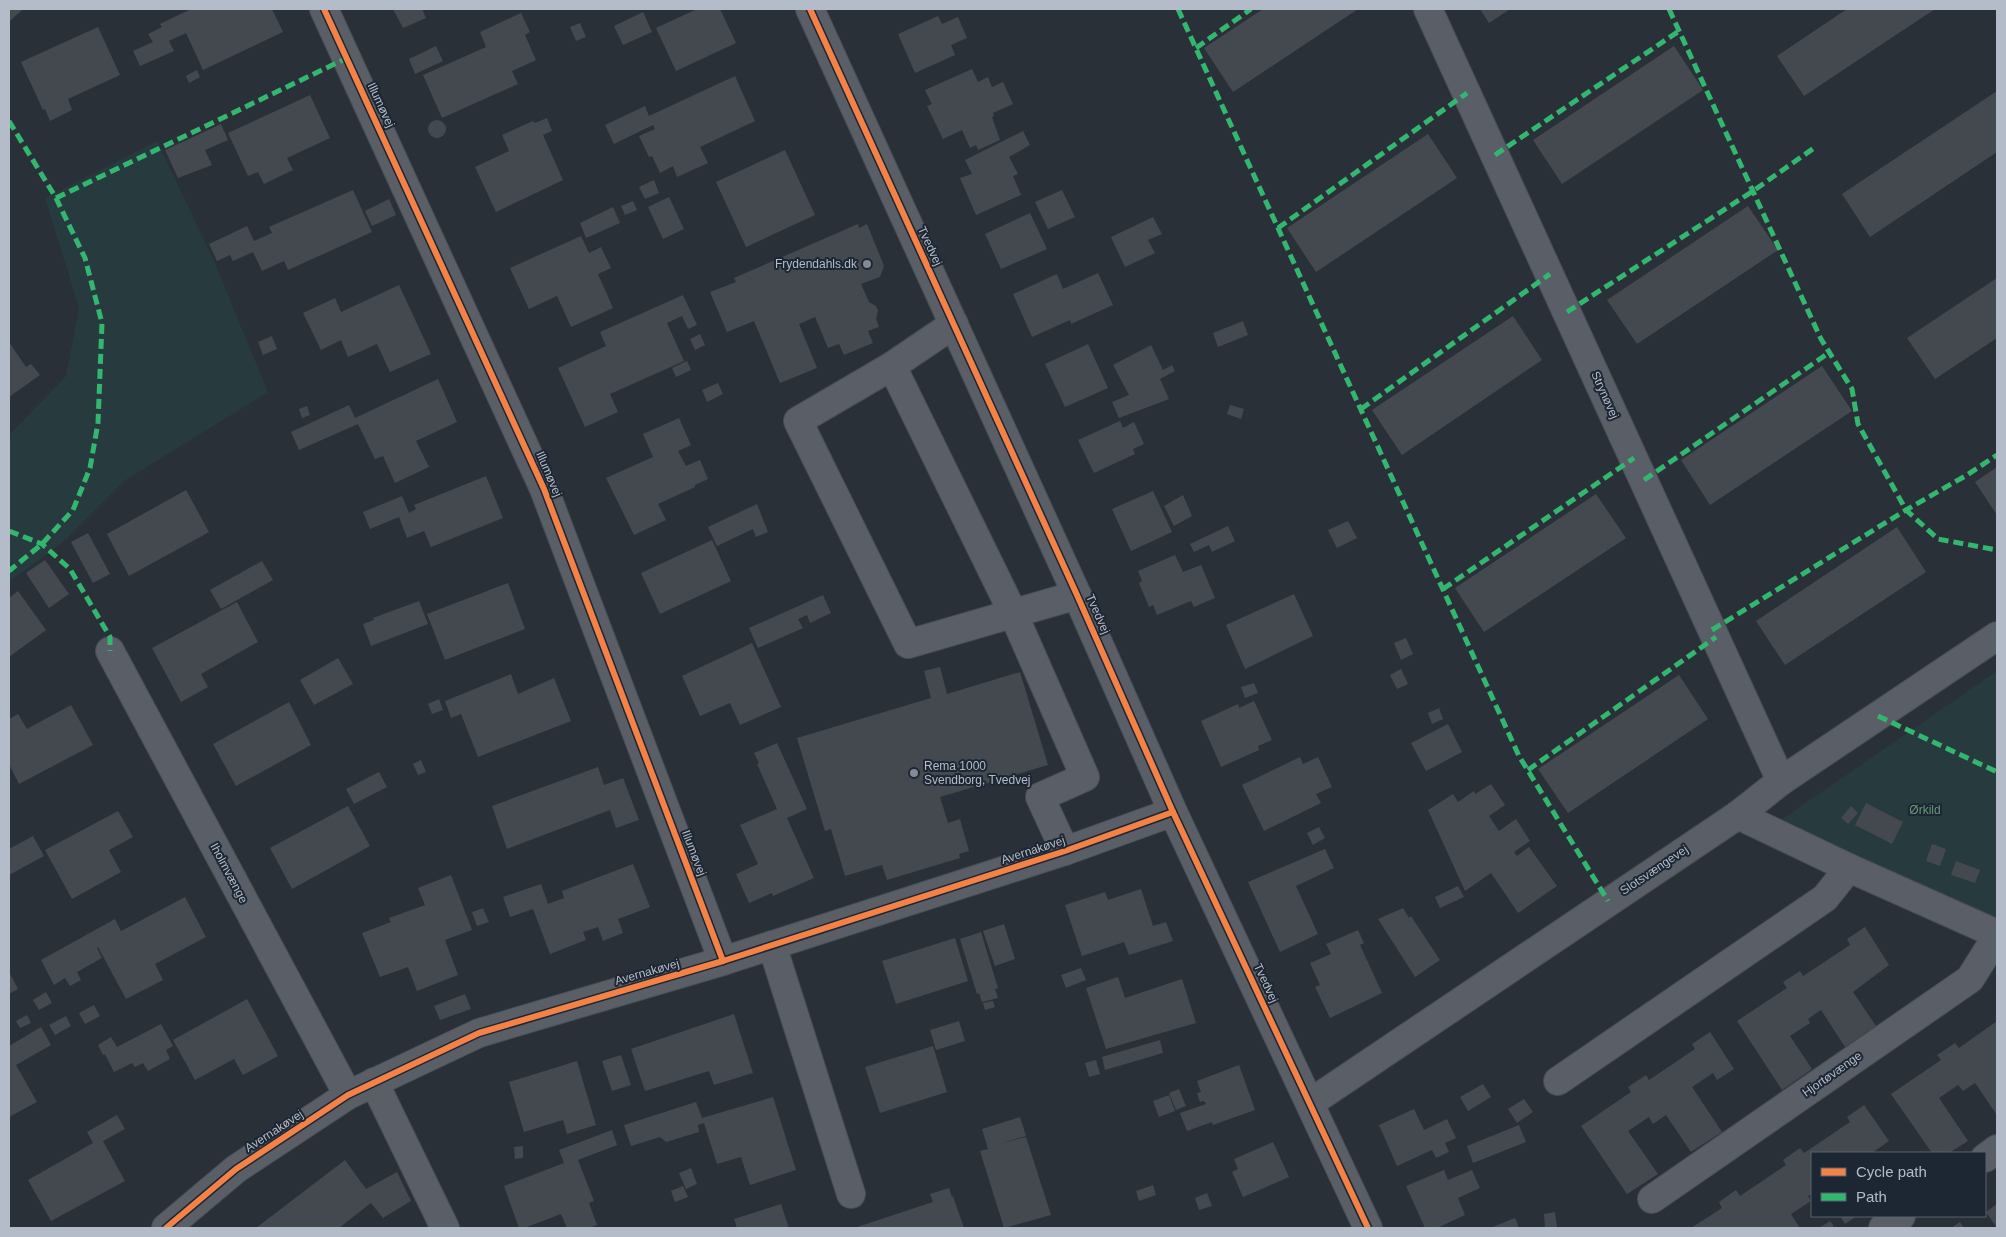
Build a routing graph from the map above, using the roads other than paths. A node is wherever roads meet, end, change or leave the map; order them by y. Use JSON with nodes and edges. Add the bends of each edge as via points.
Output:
{"nodes":[{"id":1,"x":324,"y":9,"type":"edge"},
{"id":2,"x":810,"y":9,"type":"edge"},
{"id":3,"x":1428,"y":9,"type":"edge"},
{"id":4,"x":954,"y":324,"type":"junction"},
{"id":5,"x":892,"y":366,"type":"junction"},
{"id":6,"x":1077,"y":595,"type":"junction"},
{"id":7,"x":1013,"y":614,"type":"junction"},
{"id":8,"x":1997,"y":636,"type":"edge"},
{"id":9,"x":110,"y":651,"type":"dead end"},
{"id":10,"x":1781,"y":781,"type":"junction"},
{"id":11,"x":1173,"y":812,"type":"junction"},
{"id":12,"x":1738,"y":815,"type":"junction"},
{"id":13,"x":1065,"y":852,"type":"junction"},
{"id":14,"x":1849,"y":868,"type":"junction"},
{"id":15,"x":1997,"y":935,"type":"edge"},
{"id":16,"x":772,"y":945,"type":"junction"},
{"id":17,"x":722,"y":961,"type":"junction"},
{"id":18,"x":1558,"y":1081,"type":"dead end"},
{"id":19,"x":374,"y":1082,"type":"junction"},
{"id":20,"x":348,"y":1095,"type":"junction"},
{"id":21,"x":1310,"y":1103,"type":"junction"},
{"id":22,"x":1997,"y":1149,"type":"edge"},
{"id":23,"x":1986,"y":1157,"type":"edge"},
{"id":24,"x":851,"y":1194,"type":"dead end"},
{"id":25,"x":1652,"y":1199,"type":"dead end"},
{"id":26,"x":1900,"y":1217,"type":"edge"},
{"id":27,"x":166,"y":1228,"type":"edge"},
{"id":28,"x":445,"y":1228,"type":"edge"},
{"id":29,"x":1368,"y":1228,"type":"edge"},
{"id":30,"x":1883,"y":1228,"type":"edge"}],
"edges":[{"from":1,"to":17,"type":"street","name":"Illumøvej","via":[[544,489]]},
{"from":2,"to":4,"type":"street","name":"Tvedvej"},
{"from":3,"to":10,"type":"street","name":"Strynøvej"},
{"from":4,"to":5,"type":"street"},
{"from":4,"to":6,"type":"street","name":"Tvedvej"},
{"from":5,"to":7,"type":"street"},
{"from":5,"to":7,"type":"street","via":[[798,421],[908,644]]},
{"from":6,"to":7,"type":"street"},
{"from":6,"to":11,"type":"street","name":"Tvedvej"},
{"from":7,"to":13,"type":"street","via":[[1086,777],[1040,797]]},
{"from":8,"to":10,"type":"street","name":"Slotsvængevej"},
{"from":9,"to":20,"type":"street","name":"Iholmvænge"},
{"from":10,"to":12,"type":"street","name":"Slotsvængevej"},
{"from":11,"to":13,"type":"street","name":"Avernakøvej"},
{"from":11,"to":21,"type":"street","name":"Tvedvej"},
{"from":12,"to":14,"type":"street","name":"Hjortøvænge"},
{"from":12,"to":21,"type":"street","name":"Slotsvængevej"},
{"from":13,"to":16,"type":"street","name":"Avernakøvej"},
{"from":14,"to":15,"type":"street","name":"Hjortøvænge"},
{"from":14,"to":18,"type":"street","via":[[1825,898]]},
{"from":15,"to":25,"type":"street","name":"Hjortøvænge","via":[[1970,979]]},
{"from":16,"to":17,"type":"street","name":"Avernakøvej"},
{"from":16,"to":24,"type":"street"},
{"from":17,"to":19,"type":"street","name":"Avernakøvej","via":[[479,1033]]},
{"from":19,"to":20,"type":"street","name":"Avernakøvej"},
{"from":19,"to":28,"type":"street"},
{"from":20,"to":27,"type":"street","name":"Avernakøvej","via":[[236,1169]]},
{"from":21,"to":29,"type":"street","name":"Tvedvej"},
{"from":22,"to":23,"type":"street"},
{"from":26,"to":30,"type":"street"}]}
